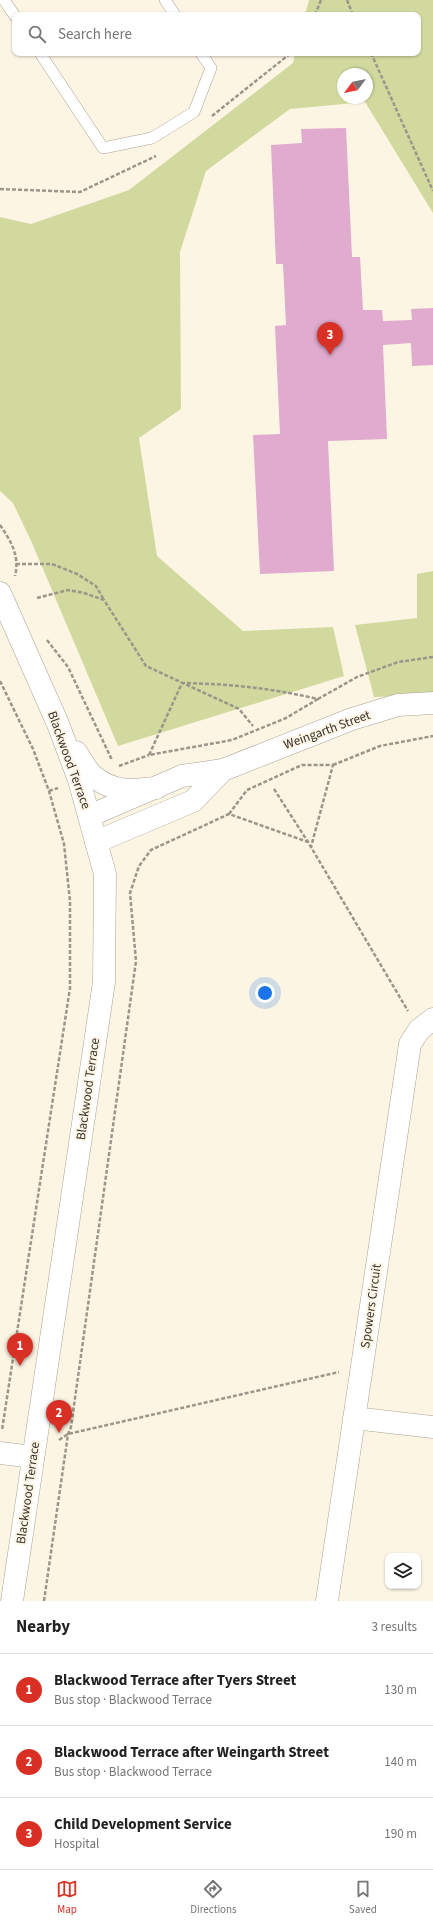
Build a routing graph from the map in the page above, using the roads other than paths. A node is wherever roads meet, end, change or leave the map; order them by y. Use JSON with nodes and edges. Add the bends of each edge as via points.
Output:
{"nodes":[{"id":1,"x":4,"y":0,"type":"edge"},
{"id":2,"x":165,"y":0,"type":"edge"},
{"id":3,"x":12,"y":12,"type":"edge"},
{"id":4,"x":173,"y":12,"type":"edge"},
{"id":5,"x":42,"y":56,"type":"edge"},
{"id":6,"x":203,"y":56,"type":"edge"},
{"id":7,"x":7,"y":586,"type":"edge"},
{"id":8,"x":433,"y":703,"type":"edge"},
{"id":9,"x":58,"y":724,"type":"junction"},
{"id":10,"x":223,"y":770,"type":"junction"},
{"id":11,"x":156,"y":788,"type":"junction"},
{"id":12,"x":89,"y":816,"type":"junction"},
{"id":13,"x":96,"y":842,"type":"junction"},
{"id":14,"x":426,"y":1025,"type":"edge"},
{"id":15,"x":354,"y":1418,"type":"junction"},
{"id":16,"x":433,"y":1427,"type":"edge"},
{"id":17,"x":1,"y":1444,"type":"edge"},
{"id":18,"x":33,"y":1457,"type":"junction"},
{"id":19,"x":12,"y":1601,"type":"edge"},
{"id":20,"x":327,"y":1601,"type":"edge"}],
"edges":[{"from":1,"to":3,"type":"lane"},
{"from":2,"to":4,"type":"lane"},
{"from":5,"to":6,"type":"lane","via":[[103,148],[152,138],[194,112],[211,68]]},
{"from":7,"to":9,"type":"street","name":"Blackwood Terrace"},
{"from":8,"to":10,"type":"street","name":"Weingarth Street","via":[[398,705],[352,719]]},
{"from":9,"to":11,"type":"street","via":[[92,775],[125,791]]},
{"from":9,"to":12,"type":"street","name":"Blackwood Terrace","via":[[79,780]]},
{"from":10,"to":11,"type":"street","name":"Weingarth Street","via":[[182,776]]},
{"from":10,"to":13,"type":"street","name":"Weingarth Street","via":[[193,801]]},
{"from":11,"to":12,"type":"street","name":"Weingarth Street"},
{"from":12,"to":13,"type":"street","name":"Blackwood Terrace"},
{"from":13,"to":18,"type":"street","name":"Blackwood Terrace","via":[[105,874],[104,982]]},
{"from":14,"to":15,"type":"street","name":"Spowers Circuit","via":[[410,1044]]},
{"from":15,"to":16,"type":"street"},
{"from":15,"to":20,"type":"street","name":"Spowers Circuit"},
{"from":17,"to":18,"type":"street"},
{"from":18,"to":19,"type":"street","name":"Blackwood Terrace"}]}
